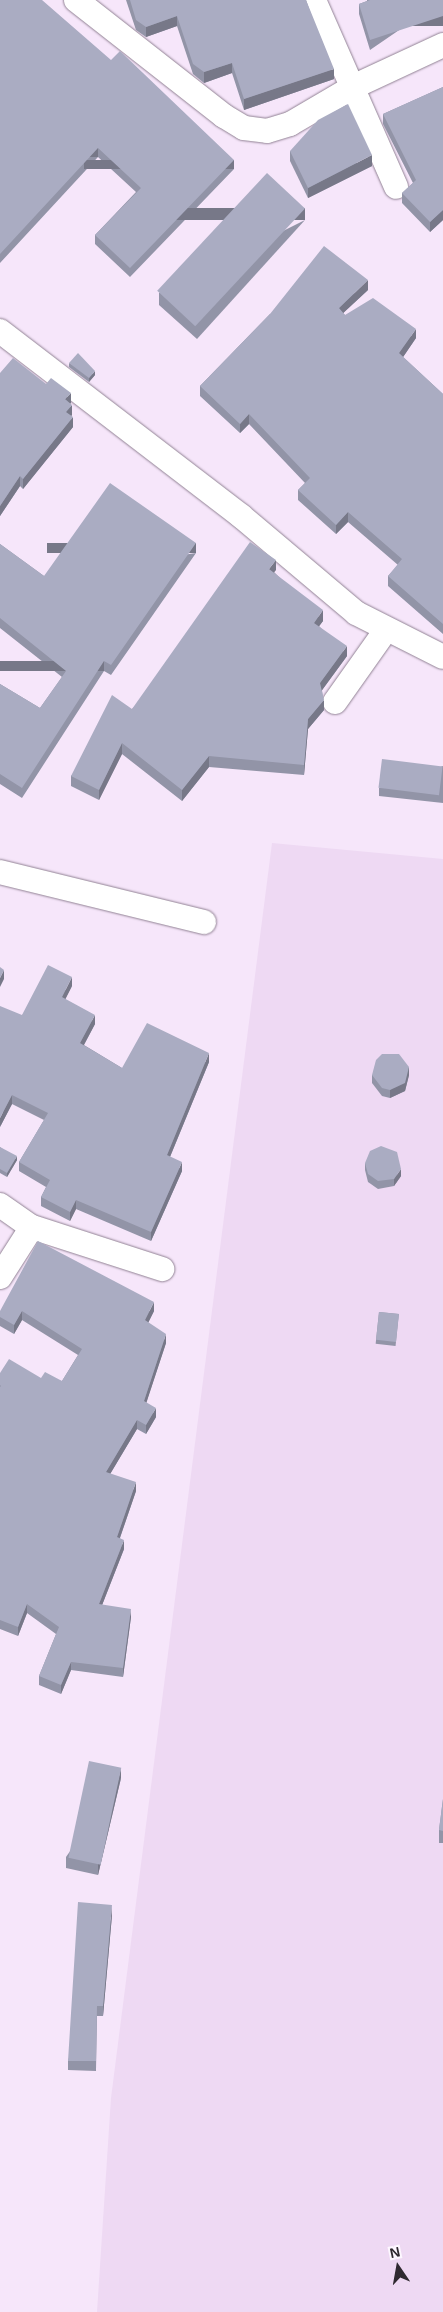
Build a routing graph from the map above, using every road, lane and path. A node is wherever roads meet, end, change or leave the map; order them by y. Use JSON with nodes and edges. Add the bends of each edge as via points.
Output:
{"nodes":[{"id":1,"x":76,"y":0,"type":"edge"},
{"id":2,"x":314,"y":0,"type":"edge"},
{"id":3,"x":443,"y":45,"type":"edge"},
{"id":4,"x":356,"y":86,"type":"junction"},
{"id":5,"x":396,"y":187,"type":"dead end"},
{"id":6,"x":3,"y":343,"type":"edge"},
{"id":7,"x":386,"y":630,"type":"junction"},
{"id":8,"x":443,"y":658,"type":"edge"},
{"id":9,"x":335,"y":702,"type":"dead end"},
{"id":10,"x":0,"y":872,"type":"edge"},
{"id":11,"x":204,"y":922,"type":"dead end"},
{"id":12,"x":0,"y":1205,"type":"edge"},
{"id":13,"x":32,"y":1226,"type":"junction"},
{"id":14,"x":162,"y":1269,"type":"dead end"},
{"id":15,"x":0,"y":1277,"type":"edge"}],
"edges":[{"from":1,"to":4,"type":"street","via":[[124,42],[244,128],[267,131],[290,124]]},
{"from":2,"to":4,"type":"street"},
{"from":3,"to":4,"type":"street"},
{"from":4,"to":5,"type":"street"},
{"from":6,"to":7,"type":"street","via":[[241,516],[356,613]]},
{"from":7,"to":8,"type":"street"},
{"from":7,"to":9,"type":"street"},
{"from":10,"to":11,"type":"street"},
{"from":12,"to":13,"type":"street"},
{"from":13,"to":14,"type":"street"},
{"from":13,"to":15,"type":"street"}]}
